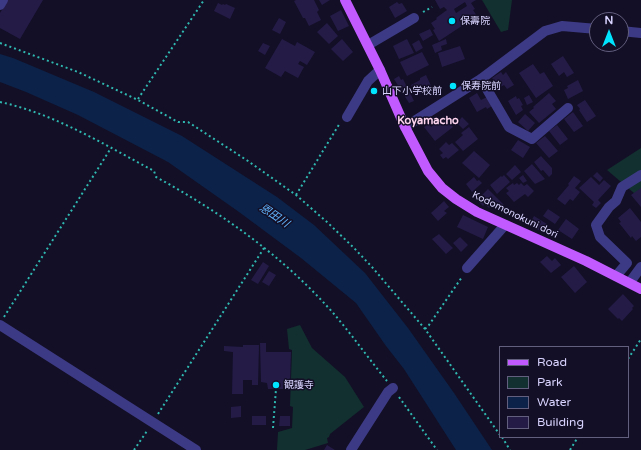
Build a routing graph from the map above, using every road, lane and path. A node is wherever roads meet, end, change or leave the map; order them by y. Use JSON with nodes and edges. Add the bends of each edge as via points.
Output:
{"nodes":[{"id":1,"x":3,"y":0,"type":"edge"},
{"id":2,"x":204,"y":0,"type":"edge"},
{"id":3,"x":345,"y":0,"type":"edge"},
{"id":4,"x":0,"y":5,"type":"edge"},
{"id":5,"x":414,"y":18,"type":"dead end"},
{"id":6,"x":589,"y":28,"type":"edge"},
{"id":7,"x":629,"y":32,"type":"edge"},
{"id":8,"x":641,"y":33,"type":"edge"},
{"id":9,"x":0,"y":43,"type":"edge"},
{"id":10,"x":368,"y":46,"type":"junction"},
{"id":11,"x":380,"y":70,"type":"junction"},
{"id":12,"x":481,"y":79,"type":"junction"},
{"id":13,"x":138,"y":100,"type":"junction"},
{"id":14,"x":0,"y":102,"type":"edge"},
{"id":15,"x":568,"y":108,"type":"dead end"},
{"id":16,"x":347,"y":117,"type":"joint"},
{"id":17,"x":405,"y":127,"type":"junction"},
{"id":18,"x":111,"y":148,"type":"junction"},
{"id":19,"x":641,"y":175,"type":"edge"},
{"id":20,"x":296,"y":195,"type":"junction"},
{"id":21,"x":505,"y":225,"type":"junction"},
{"id":22,"x":264,"y":248,"type":"junction"},
{"id":23,"x":641,"y":267,"type":"edge"},
{"id":24,"x":467,"y":268,"type":"joint"},
{"id":25,"x":616,"y":276,"type":"junction"},
{"id":26,"x":630,"y":282,"type":"junction"},
{"id":27,"x":641,"y":289,"type":"edge"},
{"id":28,"x":0,"y":324,"type":"edge"},
{"id":29,"x":425,"y":328,"type":"junction"},
{"id":30,"x":641,"y":339,"type":"edge"},
{"id":31,"x":629,"y":357,"type":"edge"},
{"id":32,"x":393,"y":388,"type":"junction"},
{"id":33,"x":276,"y":389,"type":"dead end"},
{"id":34,"x":152,"y":422,"type":"junction"},
{"id":35,"x":273,"y":428,"type":"dead end"},
{"id":36,"x":499,"y":433,"type":"edge"},
{"id":37,"x":502,"y":438,"type":"edge"},
{"id":38,"x":577,"y":438,"type":"edge"},
{"id":39,"x":134,"y":450,"type":"edge"},
{"id":40,"x":196,"y":450,"type":"edge"},
{"id":41,"x":351,"y":450,"type":"edge"},
{"id":42,"x":437,"y":450,"type":"edge"},
{"id":43,"x":510,"y":450,"type":"edge"},
{"id":44,"x":570,"y":450,"type":"edge"}],
"edges":[{"from":1,"to":4,"type":"street"},
{"from":2,"to":13,"type":"path"},
{"from":3,"to":10,"type":"main road","name":"Kodomonokuni dori"},
{"from":5,"to":10,"type":"street"},
{"from":6,"to":12,"type":"street","via":[[562,26],[545,31]]},
{"from":7,"to":8,"type":"street"},
{"from":9,"to":13,"type":"path","via":[[78,72]]},
{"from":10,"to":11,"type":"main road","name":"Kodomonokuni dori"},
{"from":11,"to":16,"type":"street","via":[[368,81]]},
{"from":11,"to":17,"type":"main road","name":"Kodomonokuni dori"},
{"from":12,"to":15,"type":"street","via":[[509,127],[532,139]]},
{"from":12,"to":17,"type":"street"},
{"from":13,"to":20,"type":"path","via":[[178,122],[188,122]]},
{"from":14,"to":18,"type":"path","via":[[48,117]]},
{"from":16,"to":20,"type":"path","via":[[339,125]]},
{"from":17,"to":21,"type":"main road","name":"Kodomonokuni dori","via":[[428,170],[442,188],[477,212]]},
{"from":18,"to":22,"type":"path","via":[[154,172],[156,177],[234,224]]},
{"from":18,"to":28,"type":"path"},
{"from":19,"to":25,"type":"street","via":[[622,187],[616,201],[596,225],[600,237],[627,263]]},
{"from":20,"to":29,"type":"path","via":[[372,267]]},
{"from":21,"to":24,"type":"street"},
{"from":21,"to":25,"type":"main road","name":"Kodomonokuni dori"},
{"from":22,"to":32,"type":"path","via":[[333,314]]},
{"from":22,"to":34,"type":"path"},
{"from":23,"to":26,"type":"street"},
{"from":24,"to":29,"type":"path"},
{"from":25,"to":26,"type":"main road","name":"Kodomonokuni dori"},
{"from":26,"to":27,"type":"main road","name":"Kodomonokuni dori"},
{"from":28,"to":34,"type":"street"},
{"from":29,"to":36,"type":"path"},
{"from":30,"to":31,"type":"path"},
{"from":32,"to":41,"type":"street"},
{"from":32,"to":42,"type":"path"},
{"from":33,"to":35,"type":"path"},
{"from":34,"to":39,"type":"path"},
{"from":34,"to":40,"type":"street"},
{"from":37,"to":43,"type":"path"},
{"from":38,"to":44,"type":"path"}]}
